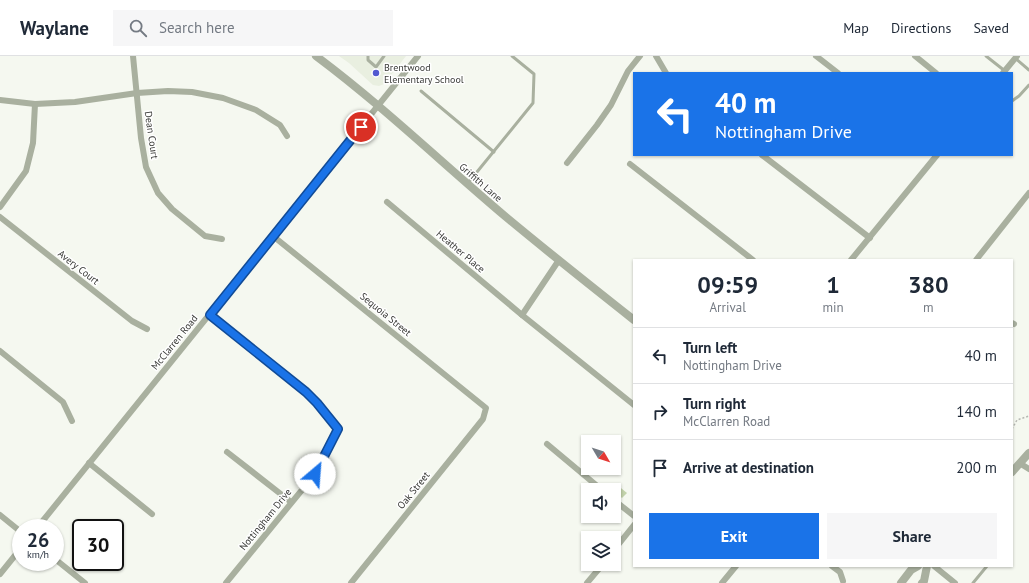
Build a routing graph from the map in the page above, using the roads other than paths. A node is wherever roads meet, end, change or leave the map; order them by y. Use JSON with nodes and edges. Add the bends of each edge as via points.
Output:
{"nodes":[{"id":1,"x":133,"y":56,"type":"edge"},
{"id":2,"x":316,"y":56,"type":"edge"},
{"id":3,"x":368,"y":56,"type":"edge"},
{"id":4,"x":384,"y":56,"type":"edge"},
{"id":5,"x":418,"y":56,"type":"edge"},
{"id":6,"x":512,"y":56,"type":"edge"},
{"id":7,"x":640,"y":56,"type":"edge"},
{"id":8,"x":656,"y":56,"type":"edge"},
{"id":9,"x":816,"y":56,"type":"edge"},
{"id":10,"x":915,"y":56,"type":"edge"},
{"id":11,"x":986,"y":56,"type":"edge"},
{"id":12,"x":1016,"y":57,"type":"edge"},
{"id":13,"x":1029,"y":70,"type":"edge"},
{"id":14,"x":665,"y":72,"type":"edge"},
{"id":15,"x":837,"y":72,"type":"edge"},
{"id":16,"x":935,"y":72,"type":"edge"},
{"id":17,"x":1004,"y":72,"type":"edge"},
{"id":18,"x":1029,"y":85,"type":"edge"},
{"id":19,"x":421,"y":91,"type":"dead end"},
{"id":20,"x":137,"y":93,"type":"junction"},
{"id":21,"x":0,"y":100,"type":"edge"},
{"id":22,"x":1013,"y":100,"type":"edge"},
{"id":23,"x":35,"y":104,"type":"junction"},
{"id":24,"x":378,"y":106,"type":"junction"},
{"id":25,"x":287,"y":136,"type":"dead end"},
{"id":26,"x":494,"y":152,"type":"junction"},
{"id":27,"x":763,"y":156,"type":"edge"},
{"id":28,"x":935,"y":156,"type":"edge"},
{"id":29,"x":567,"y":163,"type":"dead end"},
{"id":30,"x":630,"y":164,"type":"dead end"},
{"id":31,"x":468,"y":183,"type":"junction"},
{"id":32,"x":1029,"y":193,"type":"edge"},
{"id":33,"x":387,"y":202,"type":"dead end"},
{"id":34,"x":0,"y":207,"type":"edge"},
{"id":35,"x":0,"y":217,"type":"edge"},
{"id":36,"x":273,"y":236,"type":"junction"},
{"id":37,"x":870,"y":238,"type":"junction"},
{"id":38,"x":222,"y":239,"type":"dead end"},
{"id":39,"x":752,"y":259,"type":"edge"},
{"id":40,"x":852,"y":259,"type":"edge"},
{"id":41,"x":977,"y":259,"type":"edge"},
{"id":42,"x":559,"y":260,"type":"junction"},
{"id":43,"x":210,"y":315,"type":"junction"},
{"id":44,"x":522,"y":315,"type":"junction"},
{"id":45,"x":633,"y":319,"type":"edge"},
{"id":46,"x":147,"y":329,"type":"dead end"},
{"id":47,"x":0,"y":351,"type":"edge"},
{"id":48,"x":633,"y":404,"type":"edge"},
{"id":49,"x":486,"y":408,"type":"joint"},
{"id":50,"x":72,"y":421,"type":"dead end"},
{"id":51,"x":547,"y":444,"type":"dead end"},
{"id":52,"x":226,"y":452,"type":"dead end"},
{"id":53,"x":1029,"y":453,"type":"edge"},
{"id":54,"x":89,"y":463,"type":"junction"},
{"id":55,"x":1020,"y":464,"type":"junction"},
{"id":56,"x":1029,"y":469,"type":"edge"},
{"id":57,"x":1013,"y":471,"type":"edge"},
{"id":58,"x":594,"y":483,"type":"edge"},
{"id":59,"x":291,"y":502,"type":"junction"},
{"id":60,"x":621,"y":506,"type":"edge"},
{"id":61,"x":152,"y":514,"type":"dead end"},
{"id":62,"x":0,"y":515,"type":"edge"},
{"id":63,"x":633,"y":515,"type":"edge"},
{"id":64,"x":44,"y":519,"type":"edge"},
{"id":65,"x":12,"y":525,"type":"edge"},
{"id":66,"x":633,"y":526,"type":"edge"},
{"id":67,"x":621,"y":541,"type":"edge"},
{"id":68,"x":12,"y":559,"type":"edge"},
{"id":69,"x":64,"y":566,"type":"edge"},
{"id":70,"x":735,"y":567,"type":"edge"},
{"id":71,"x":833,"y":567,"type":"edge"},
{"id":72,"x":916,"y":567,"type":"edge"},
{"id":73,"x":927,"y":567,"type":"edge"},
{"id":74,"x":935,"y":567,"type":"edge"},
{"id":75,"x":986,"y":567,"type":"edge"},
{"id":76,"x":597,"y":571,"type":"edge"},
{"id":77,"x":0,"y":574,"type":"edge"},
{"id":78,"x":843,"y":581,"type":"dead end"},
{"id":79,"x":85,"y":583,"type":"edge"},
{"id":80,"x":226,"y":583,"type":"edge"},
{"id":81,"x":351,"y":583,"type":"edge"},
{"id":82,"x":587,"y":583,"type":"edge"},
{"id":83,"x":722,"y":583,"type":"edge"},
{"id":84,"x":901,"y":583,"type":"edge"},
{"id":85,"x":922,"y":583,"type":"edge"},
{"id":86,"x":955,"y":583,"type":"edge"},
{"id":87,"x":973,"y":583,"type":"edge"}],
"edges":[{"from":1,"to":20,"type":"street","name":"Dean Court"},
{"from":2,"to":24,"type":"street","name":"Griffith Lane"},
{"from":3,"to":4,"type":"lane","via":[[368,60],[376,67]]},
{"from":5,"to":24,"type":"street","name":"McClarren Road"},
{"from":6,"to":26,"type":"lane","via":[[534,74],[534,103]]},
{"from":7,"to":29,"type":"street","via":[[628,71],[611,105]]},
{"from":8,"to":14,"type":"street"},
{"from":9,"to":15,"type":"street"},
{"from":10,"to":16,"type":"street"},
{"from":11,"to":17,"type":"lane"},
{"from":12,"to":13,"type":"lane"},
{"from":12,"to":17,"type":"street"},
{"from":18,"to":22,"type":"lane"},
{"from":19,"to":26,"type":"lane"},
{"from":20,"to":23,"type":"street","via":[[75,102]]},
{"from":20,"to":25,"type":"street","via":[[176,91],[223,98],[256,110],[280,125]]},
{"from":20,"to":38,"type":"street","name":"Dean Court","via":[[146,168],[158,193],[172,209],[205,236]]},
{"from":21,"to":23,"type":"street"},
{"from":23,"to":34,"type":"street","via":[[33,143],[26,171]]},
{"from":24,"to":31,"type":"street","name":"Griffith Lane"},
{"from":24,"to":36,"type":"street","name":"McClarren Road"},
{"from":26,"to":31,"type":"lane"},
{"from":27,"to":37,"type":"street"},
{"from":28,"to":37,"type":"street"},
{"from":30,"to":39,"type":"street"},
{"from":31,"to":42,"type":"street","name":"Griffith Lane"},
{"from":32,"to":41,"type":"street"},
{"from":33,"to":44,"type":"street","name":"Heather Place"},
{"from":35,"to":46,"type":"street","name":"Avery Court","via":[[132,321]]},
{"from":36,"to":43,"type":"street","name":"McClarren Road"},
{"from":36,"to":49,"type":"street","name":"Sequoia Street"},
{"from":37,"to":40,"type":"street"},
{"from":42,"to":44,"type":"street"},
{"from":42,"to":45,"type":"street","name":"Griffith Lane"},
{"from":43,"to":54,"type":"street","name":"McClarren Road"},
{"from":43,"to":59,"type":"street","name":"Nottingham Drive","via":[[306,392],[338,429],[315,474]]},
{"from":44,"to":48,"type":"street","name":"Heather Place"},
{"from":47,"to":50,"type":"street","via":[[63,402]]},
{"from":49,"to":81,"type":"street","name":"Oak Street","via":[[483,419]]},
{"from":51,"to":58,"type":"street"},
{"from":52,"to":59,"type":"street"},
{"from":53,"to":55,"type":"street"},
{"from":54,"to":61,"type":"street"},
{"from":54,"to":64,"type":"street","name":"McClarren Road"},
{"from":55,"to":56,"type":"street"},
{"from":55,"to":57,"type":"street"},
{"from":59,"to":80,"type":"street","name":"Nottingham Drive"},
{"from":60,"to":63,"type":"street"},
{"from":62,"to":65,"type":"street"},
{"from":66,"to":67,"type":"street"},
{"from":68,"to":77,"type":"street"},
{"from":69,"to":79,"type":"street"},
{"from":70,"to":83,"type":"street"},
{"from":71,"to":78,"type":"street","via":[[840,572]]},
{"from":72,"to":84,"type":"street"},
{"from":73,"to":85,"type":"street"},
{"from":74,"to":86,"type":"street"},
{"from":75,"to":87,"type":"lane"},
{"from":76,"to":82,"type":"street"}]}
